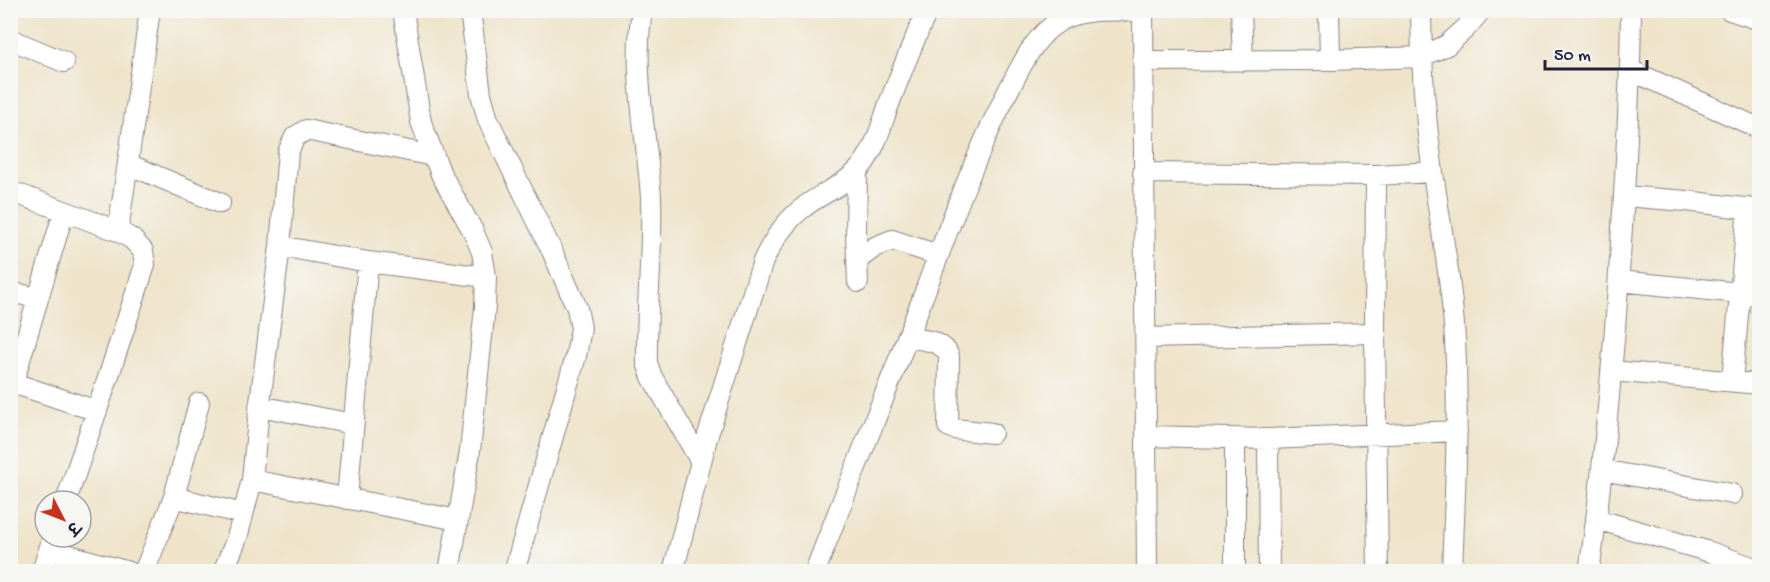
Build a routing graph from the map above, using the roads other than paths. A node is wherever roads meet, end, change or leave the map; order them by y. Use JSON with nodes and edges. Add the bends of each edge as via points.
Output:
{"nodes":[{"id":1,"x":150,"y":10,"type":"edge"},
{"id":2,"x":403,"y":10,"type":"edge"},
{"id":3,"x":470,"y":10,"type":"edge"},
{"id":4,"x":642,"y":10,"type":"edge"},
{"id":5,"x":928,"y":10,"type":"edge"},
{"id":6,"x":1241,"y":10,"type":"edge"},
{"id":7,"x":1329,"y":10,"type":"edge"},
{"id":8,"x":1420,"y":10,"type":"edge"},
{"id":9,"x":1481,"y":10,"type":"edge"},
{"id":10,"x":1631,"y":10,"type":"edge"},
{"id":11,"x":1730,"y":10,"type":"edge"},
{"id":12,"x":1143,"y":11,"type":"edge"},
{"id":13,"x":1760,"y":20,"type":"edge"},
{"id":14,"x":10,"y":39,"type":"edge"},
{"id":15,"x":1421,"y":57,"type":"junction"},
{"id":16,"x":1330,"y":60,"type":"junction"},
{"id":17,"x":1143,"y":61,"type":"junction"},
{"id":18,"x":1243,"y":61,"type":"junction"},
{"id":19,"x":64,"y":62,"type":"dead end"},
{"id":20,"x":1630,"y":70,"type":"junction"},
{"id":21,"x":1754,"y":126,"type":"dead end"},
{"id":22,"x":433,"y":156,"type":"junction"},
{"id":23,"x":128,"y":164,"type":"junction"},
{"id":24,"x":857,"y":171,"type":"junction"},
{"id":25,"x":1433,"y":172,"type":"junction"},
{"id":26,"x":1143,"y":173,"type":"junction"},
{"id":27,"x":1376,"y":175,"type":"junction"},
{"id":28,"x":10,"y":191,"type":"edge"},
{"id":29,"x":1624,"y":196,"type":"junction"},
{"id":30,"x":220,"y":203,"type":"dead end"},
{"id":31,"x":1754,"y":209,"type":"edge"},
{"id":32,"x":64,"y":211,"type":"junction"},
{"id":33,"x":118,"y":231,"type":"junction"},
{"id":34,"x":280,"y":246,"type":"junction"},
{"id":35,"x":938,"y":255,"type":"junction"},
{"id":36,"x":857,"y":260,"type":"junction"},
{"id":37,"x":368,"y":262,"type":"junction"},
{"id":38,"x":486,"y":277,"type":"junction"},
{"id":39,"x":1619,"y":281,"type":"junction"},
{"id":40,"x":858,"y":282,"type":"dead end"},
{"id":41,"x":10,"y":292,"type":"edge"},
{"id":42,"x":1750,"y":294,"type":"edge"},
{"id":43,"x":38,"y":298,"type":"junction"},
{"id":44,"x":1375,"y":333,"type":"junction"},
{"id":45,"x":907,"y":337,"type":"junction"},
{"id":46,"x":1146,"y":338,"type":"junction"},
{"id":47,"x":1611,"y":371,"type":"junction"},
{"id":48,"x":1732,"y":381,"type":"junction"},
{"id":49,"x":12,"y":382,"type":"edge"},
{"id":50,"x":1760,"y":384,"type":"edge"},
{"id":51,"x":199,"y":403,"type":"dead end"},
{"id":52,"x":260,"y":406,"type":"junction"},
{"id":53,"x":97,"y":411,"type":"junction"},
{"id":54,"x":353,"y":424,"type":"junction"},
{"id":55,"x":1457,"y":431,"type":"junction"},
{"id":56,"x":992,"y":433,"type":"dead end"},
{"id":57,"x":1146,"y":436,"type":"junction"},
{"id":58,"x":1376,"y":436,"type":"junction"},
{"id":59,"x":1235,"y":439,"type":"junction"},
{"id":60,"x":1268,"y":439,"type":"junction"},
{"id":61,"x":701,"y":462,"type":"junction"},
{"id":62,"x":1602,"y":470,"type":"junction"},
{"id":63,"x":252,"y":480,"type":"junction"},
{"id":64,"x":70,"y":489,"type":"edge"},
{"id":65,"x":1732,"y":494,"type":"dead end"},
{"id":66,"x":174,"y":497,"type":"junction"},
{"id":67,"x":347,"y":499,"type":"junction"},
{"id":68,"x":243,"y":514,"type":"junction"},
{"id":69,"x":1596,"y":519,"type":"junction"},
{"id":70,"x":458,"y":520,"type":"junction"},
{"id":71,"x":49,"y":549,"type":"edge"},
{"id":72,"x":67,"y":549,"type":"edge"},
{"id":73,"x":1760,"y":570,"type":"edge"},
{"id":74,"x":42,"y":572,"type":"edge"},
{"id":75,"x":129,"y":572,"type":"edge"},
{"id":76,"x":144,"y":572,"type":"edge"},
{"id":77,"x":223,"y":572,"type":"edge"},
{"id":78,"x":449,"y":572,"type":"edge"},
{"id":79,"x":514,"y":572,"type":"edge"},
{"id":80,"x":673,"y":572,"type":"edge"},
{"id":81,"x":815,"y":572,"type":"edge"},
{"id":82,"x":1147,"y":572,"type":"edge"},
{"id":83,"x":1235,"y":572,"type":"edge"},
{"id":84,"x":1269,"y":572,"type":"edge"},
{"id":85,"x":1378,"y":572,"type":"edge"},
{"id":86,"x":1452,"y":572,"type":"edge"},
{"id":87,"x":1589,"y":572,"type":"edge"}],
"edges":[{"from":1,"to":23,"type":"street"},
{"from":2,"to":22,"type":"street","via":[[421,122]]},
{"from":3,"to":79,"type":"street","via":[[488,120],[578,308],[581,328]]},
{"from":4,"to":61,"type":"street","via":[[638,62],[651,198],[647,363],[651,377]]},
{"from":5,"to":24,"type":"street","via":[[873,147]]},
{"from":6,"to":18,"type":"street"},
{"from":7,"to":16,"type":"street"},
{"from":8,"to":15,"type":"street"},
{"from":9,"to":15,"type":"street","via":[[1447,45]]},
{"from":10,"to":20,"type":"street"},
{"from":11,"to":13,"type":"street"},
{"from":12,"to":17,"type":"street"},
{"from":12,"to":35,"type":"street","via":[[1092,10],[1070,15],[1036,42],[993,120]]},
{"from":14,"to":19,"type":"street"},
{"from":15,"to":16,"type":"street"},
{"from":15,"to":25,"type":"street"},
{"from":16,"to":18,"type":"street"},
{"from":17,"to":18,"type":"street"},
{"from":17,"to":26,"type":"street"},
{"from":20,"to":21,"type":"street"},
{"from":20,"to":29,"type":"street"},
{"from":22,"to":34,"type":"street","via":[[306,130],[300,132],[288,152]]},
{"from":22,"to":38,"type":"street","via":[[478,242]]},
{"from":23,"to":30,"type":"street"},
{"from":23,"to":33,"type":"street"},
{"from":24,"to":36,"type":"street"},
{"from":24,"to":61,"type":"street","via":[[804,207],[773,241],[754,288]]},
{"from":25,"to":27,"type":"street"},
{"from":25,"to":55,"type":"street","via":[[1455,340]]},
{"from":26,"to":27,"type":"street"},
{"from":26,"to":46,"type":"street"},
{"from":27,"to":44,"type":"street"},
{"from":28,"to":32,"type":"street"},
{"from":29,"to":31,"type":"street"},
{"from":29,"to":39,"type":"street"},
{"from":31,"to":42,"type":"street"},
{"from":32,"to":33,"type":"street"},
{"from":32,"to":43,"type":"street"},
{"from":33,"to":53,"type":"street","via":[[139,245],[145,265]]},
{"from":34,"to":37,"type":"street"},
{"from":34,"to":52,"type":"street"},
{"from":35,"to":36,"type":"street","via":[[892,240]]},
{"from":35,"to":45,"type":"street"},
{"from":36,"to":40,"type":"street"},
{"from":37,"to":38,"type":"street"},
{"from":37,"to":54,"type":"street"},
{"from":38,"to":70,"type":"street","via":[[470,451]]},
{"from":39,"to":42,"type":"street"},
{"from":39,"to":47,"type":"street"},
{"from":41,"to":43,"type":"street"},
{"from":42,"to":48,"type":"street"},
{"from":43,"to":49,"type":"street"},
{"from":44,"to":46,"type":"street"},
{"from":44,"to":58,"type":"street"},
{"from":45,"to":56,"type":"street","via":[[937,343],[947,350],[948,426]]},
{"from":45,"to":81,"type":"street"},
{"from":46,"to":57,"type":"street"},
{"from":47,"to":48,"type":"street"},
{"from":47,"to":62,"type":"street"},
{"from":48,"to":50,"type":"street"},
{"from":49,"to":53,"type":"street"},
{"from":51,"to":66,"type":"street"},
{"from":52,"to":54,"type":"street"},
{"from":52,"to":63,"type":"street"},
{"from":53,"to":64,"type":"street"},
{"from":54,"to":67,"type":"street"},
{"from":55,"to":58,"type":"street"},
{"from":55,"to":86,"type":"street"},
{"from":57,"to":59,"type":"street"},
{"from":57,"to":82,"type":"street"},
{"from":58,"to":60,"type":"street"},
{"from":58,"to":85,"type":"street"},
{"from":59,"to":60,"type":"street"},
{"from":59,"to":83,"type":"street"},
{"from":60,"to":84,"type":"street"},
{"from":61,"to":80,"type":"street"},
{"from":62,"to":65,"type":"street"},
{"from":62,"to":69,"type":"street"},
{"from":63,"to":67,"type":"street"},
{"from":63,"to":68,"type":"street"},
{"from":66,"to":68,"type":"street"},
{"from":66,"to":76,"type":"street"},
{"from":67,"to":70,"type":"street"},
{"from":68,"to":77,"type":"street"},
{"from":69,"to":73,"type":"street"},
{"from":69,"to":87,"type":"street"},
{"from":70,"to":78,"type":"street"},
{"from":71,"to":74,"type":"street"},
{"from":72,"to":75,"type":"street"}]}
